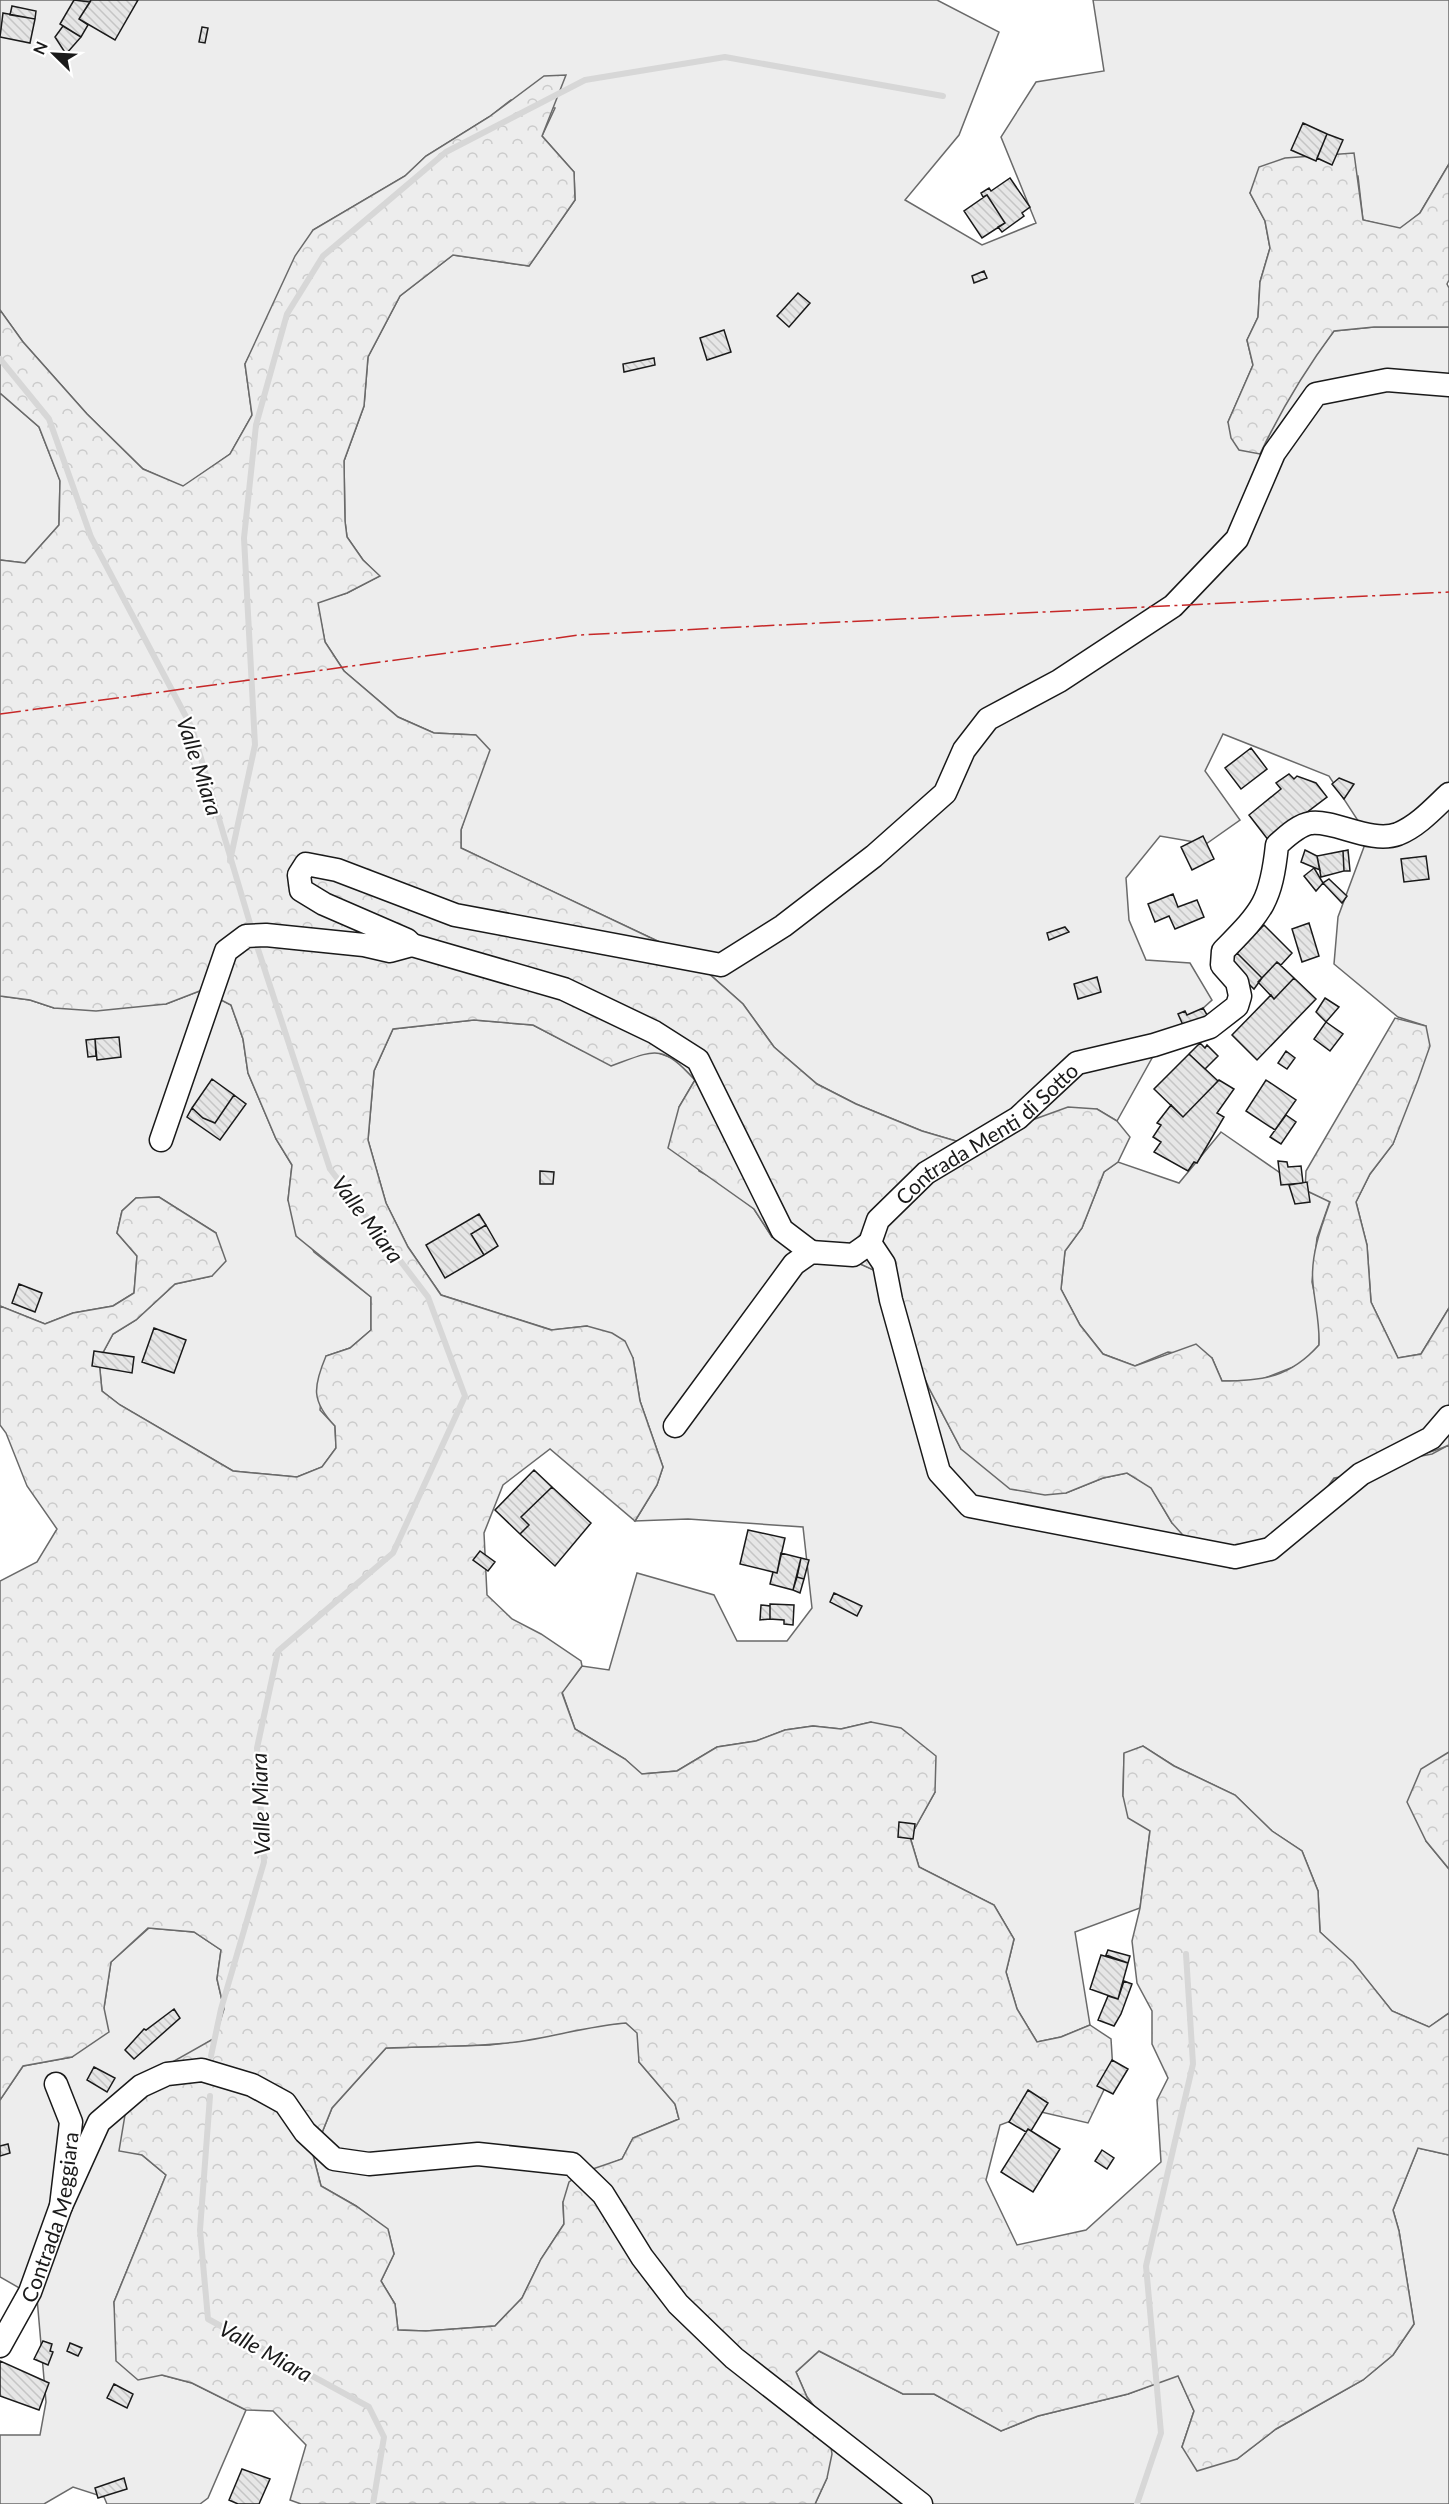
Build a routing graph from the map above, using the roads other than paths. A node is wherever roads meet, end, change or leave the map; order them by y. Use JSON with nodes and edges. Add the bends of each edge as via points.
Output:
{"nodes":[{"id":1,"x":1449,"y":385,"type":"edge"},
{"id":2,"x":1449,"y":794,"type":"edge"},
{"id":3,"x":412,"y":945,"type":"junction"},
{"id":4,"x":161,"y":1140,"type":"dead end"},
{"id":5,"x":870,"y":1243,"type":"junction"},
{"id":6,"x":812,"y":1252,"type":"junction"},
{"id":7,"x":1449,"y":1417,"type":"edge"},
{"id":8,"x":675,"y":1426,"type":"dead end"},
{"id":9,"x":56,"y":2084,"type":"dead end"},
{"id":10,"x":61,"y":2206,"type":"junction"},
{"id":11,"x":0,"y":2346,"type":"edge"},
{"id":12,"x":921,"y":2504,"type":"edge"}],
"edges":[{"from":1,"to":3,"type":"street","via":[[1387,380],[1316,394],[1274,453],[1237,539],[1173,606],[1059,681],[988,718],[964,750],[945,793],[874,856],[783,926],[721,965],[454,915],[337,870],[306,864],[298,875],[301,890]]},
{"from":2,"to":5,"type":"street","name":"Contrada Menti di Sotto","via":[[1397,834],[1371,835],[1312,823],[1292,832],[1277,845],[1273,880],[1260,913],[1223,951],[1222,965],[1237,982],[1237,1006],[1210,1028],[1077,1063],[1018,1118],[926,1173],[878,1220]]},
{"from":3,"to":4,"type":"street","via":[[390,951],[364,945],[256,936],[226,951]]},
{"from":3,"to":6,"type":"street","via":[[564,989],[654,1032],[698,1060],[782,1230]]},
{"from":5,"to":6,"type":"street","via":[[853,1255]]},
{"from":5,"to":7,"type":"street","via":[[884,1264],[939,1472],[970,1506],[1235,1557],[1270,1549],[1361,1474],[1431,1438]]},
{"from":6,"to":8,"type":"street","via":[[794,1264]]},
{"from":9,"to":10,"type":"street","name":"Contrada Meggiara","via":[[71,2122]]},
{"from":10,"to":11,"type":"street","name":"Contrada Meggiara","via":[[30,2292]]},
{"from":10,"to":12,"type":"street","via":[[99,2121],[141,2086],[167,2074],[202,2070],[252,2085],[285,2103],[305,2132],[334,2159],[369,2164],[478,2154],[572,2164],[603,2194],[642,2257],[678,2304],[751,2372]]}]}
